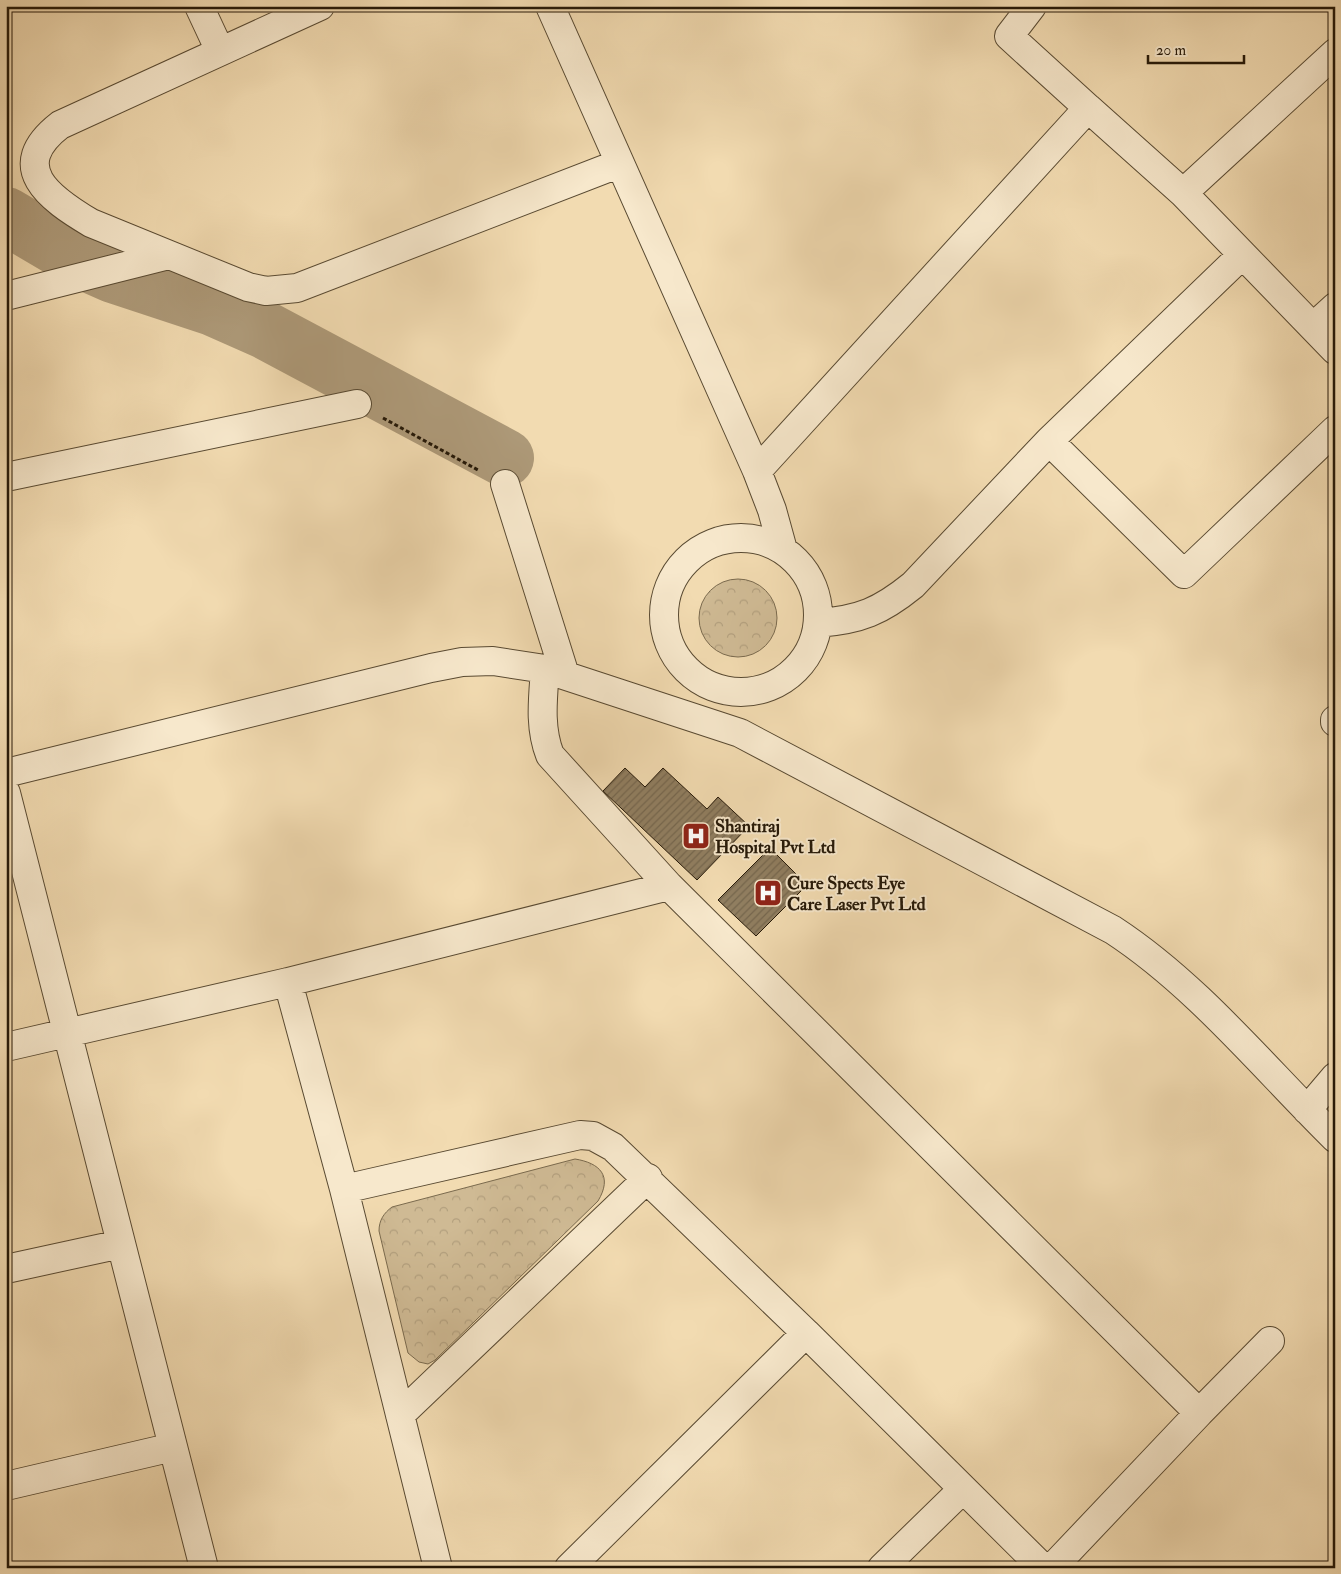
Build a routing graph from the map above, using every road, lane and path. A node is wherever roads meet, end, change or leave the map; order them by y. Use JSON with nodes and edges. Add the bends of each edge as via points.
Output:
{"nodes":[{"id":1,"x":199,"y":6,"type":"edge"},
{"id":2,"x":320,"y":6,"type":"edge"},
{"id":3,"x":550,"y":6,"type":"edge"},
{"id":4,"x":1032,"y":6,"type":"edge"},
{"id":5,"x":220,"y":52,"type":"junction"},
{"id":6,"x":1335,"y":53,"type":"edge"},
{"id":7,"x":1088,"y":108,"type":"junction"},
{"id":8,"x":618,"y":164,"type":"junction"},
{"id":9,"x":1182,"y":193,"type":"junction"},
{"id":10,"x":170,"y":255,"type":"junction"},
{"id":11,"x":1242,"y":256,"type":"junction"},
{"id":12,"x":6,"y":296,"type":"edge"},
{"id":13,"x":1335,"y":307,"type":"edge"},
{"id":14,"x":1313,"y":327,"type":"junction"},
{"id":15,"x":1335,"y":350,"type":"edge"},
{"id":16,"x":357,"y":404,"type":"joint"},
{"id":17,"x":1335,"y":430,"type":"edge"},
{"id":18,"x":1049,"y":441,"type":"junction"},
{"id":19,"x":756,"y":471,"type":"junction"},
{"id":20,"x":6,"y":477,"type":"edge"},
{"id":21,"x":505,"y":484,"type":"joint"},
{"id":22,"x":783,"y":550,"type":"junction"},
{"id":23,"x":818,"y":623,"type":"junction"},
{"id":24,"x":555,"y":672,"type":"junction"},
{"id":25,"x":740,"y":692,"type":"junction"},
{"id":26,"x":740,"y":733,"type":"junction"},
{"id":27,"x":6,"y":773,"type":"edge"},
{"id":28,"x":6,"y":793,"type":"edge"},
{"id":29,"x":669,"y":886,"type":"junction"},
{"id":30,"x":288,"y":982,"type":"junction"},
{"id":31,"x":69,"y":1033,"type":"junction"},
{"id":32,"x":6,"y":1046,"type":"edge"},
{"id":33,"x":1335,"y":1078,"type":"edge"},
{"id":34,"x":1307,"y":1110,"type":"junction"},
{"id":35,"x":1335,"y":1138,"type":"edge"},
{"id":36,"x":648,"y":1178,"type":"junction"},
{"id":37,"x":344,"y":1189,"type":"junction"},
{"id":38,"x":121,"y":1244,"type":"junction"},
{"id":39,"x":6,"y":1269,"type":"edge"},
{"id":40,"x":806,"y":1332,"type":"junction"},
{"id":41,"x":1270,"y":1341,"type":"dead end"},
{"id":42,"x":1199,"y":1414,"type":"junction"},
{"id":43,"x":400,"y":1415,"type":"junction"},
{"id":44,"x":173,"y":1447,"type":"junction"},
{"id":45,"x":6,"y":1486,"type":"edge"},
{"id":46,"x":963,"y":1488,"type":"junction"},
{"id":47,"x":204,"y":1568,"type":"edge"},
{"id":48,"x":438,"y":1568,"type":"edge"},
{"id":49,"x":569,"y":1568,"type":"edge"},
{"id":50,"x":882,"y":1568,"type":"edge"},
{"id":51,"x":1043,"y":1568,"type":"edge"},
{"id":52,"x":1052,"y":1568,"type":"edge"}],
"edges":[{"from":1,"to":5,"type":"street"},
{"from":2,"to":5,"type":"street"},
{"from":3,"to":8,"type":"street"},
{"from":4,"to":7,"type":"street","via":[[1009,36]]},
{"from":5,"to":10,"type":"street","via":[[60,125],[39,145],[34,156],[34,168],[41,182],[51,195],[71,210],[91,223]]},
{"from":6,"to":9,"type":"street"},
{"from":7,"to":9,"type":"street"},
{"from":7,"to":19,"type":"street"},
{"from":8,"to":10,"type":"street","via":[[297,288],[266,291],[248,287]]},
{"from":8,"to":19,"type":"street"},
{"from":9,"to":11,"type":"street"},
{"from":10,"to":12,"type":"street"},
{"from":11,"to":14,"type":"street"},
{"from":11,"to":18,"type":"street"},
{"from":13,"to":14,"type":"street"},
{"from":14,"to":15,"type":"street"},
{"from":16,"to":20,"type":"street"},
{"from":16,"to":21,"type":"path"},
{"from":17,"to":18,"type":"street","via":[[1184,574]]},
{"from":18,"to":23,"type":"street","via":[[899,597],[864,616]]},
{"from":19,"to":22,"type":"street","via":[[772,510]]},
{"from":21,"to":24,"type":"street"},
{"from":22,"to":23,"type":"street","via":[[811,581],[818,602]]},
{"from":22,"to":25,"type":"street","via":[[759,540],[725,540],[709,545],[688,559],[672,580],[665,605],[666,630],[675,654],[692,674],[714,687]]},
{"from":23,"to":25,"type":"street","via":[[813,643],[803,662],[788,676],[765,688]]},
{"from":24,"to":26,"type":"street"},
{"from":24,"to":27,"type":"street","via":[[493,661],[462,662]]},
{"from":24,"to":29,"type":"street","via":[[542,721],[550,755]]},
{"from":25,"to":26,"type":"street"},
{"from":26,"to":34,"type":"street","via":[[1113,930],[1146,951],[1178,979]]},
{"from":28,"to":31,"type":"street"},
{"from":29,"to":30,"type":"street"},
{"from":29,"to":42,"type":"street"},
{"from":30,"to":31,"type":"street"},
{"from":30,"to":37,"type":"street"},
{"from":31,"to":32,"type":"street"},
{"from":31,"to":38,"type":"street"},
{"from":33,"to":34,"type":"street"},
{"from":34,"to":35,"type":"street"},
{"from":36,"to":37,"type":"street","via":[[604,1140],[580,1135]]},
{"from":36,"to":40,"type":"street"},
{"from":36,"to":43,"type":"street"},
{"from":37,"to":43,"type":"street"},
{"from":38,"to":39,"type":"street"},
{"from":38,"to":44,"type":"street"},
{"from":40,"to":46,"type":"street"},
{"from":40,"to":49,"type":"street"},
{"from":41,"to":42,"type":"street"},
{"from":42,"to":52,"type":"street"},
{"from":43,"to":48,"type":"street"},
{"from":44,"to":45,"type":"street"},
{"from":44,"to":47,"type":"street"},
{"from":46,"to":50,"type":"street"},
{"from":46,"to":51,"type":"street"}]}
